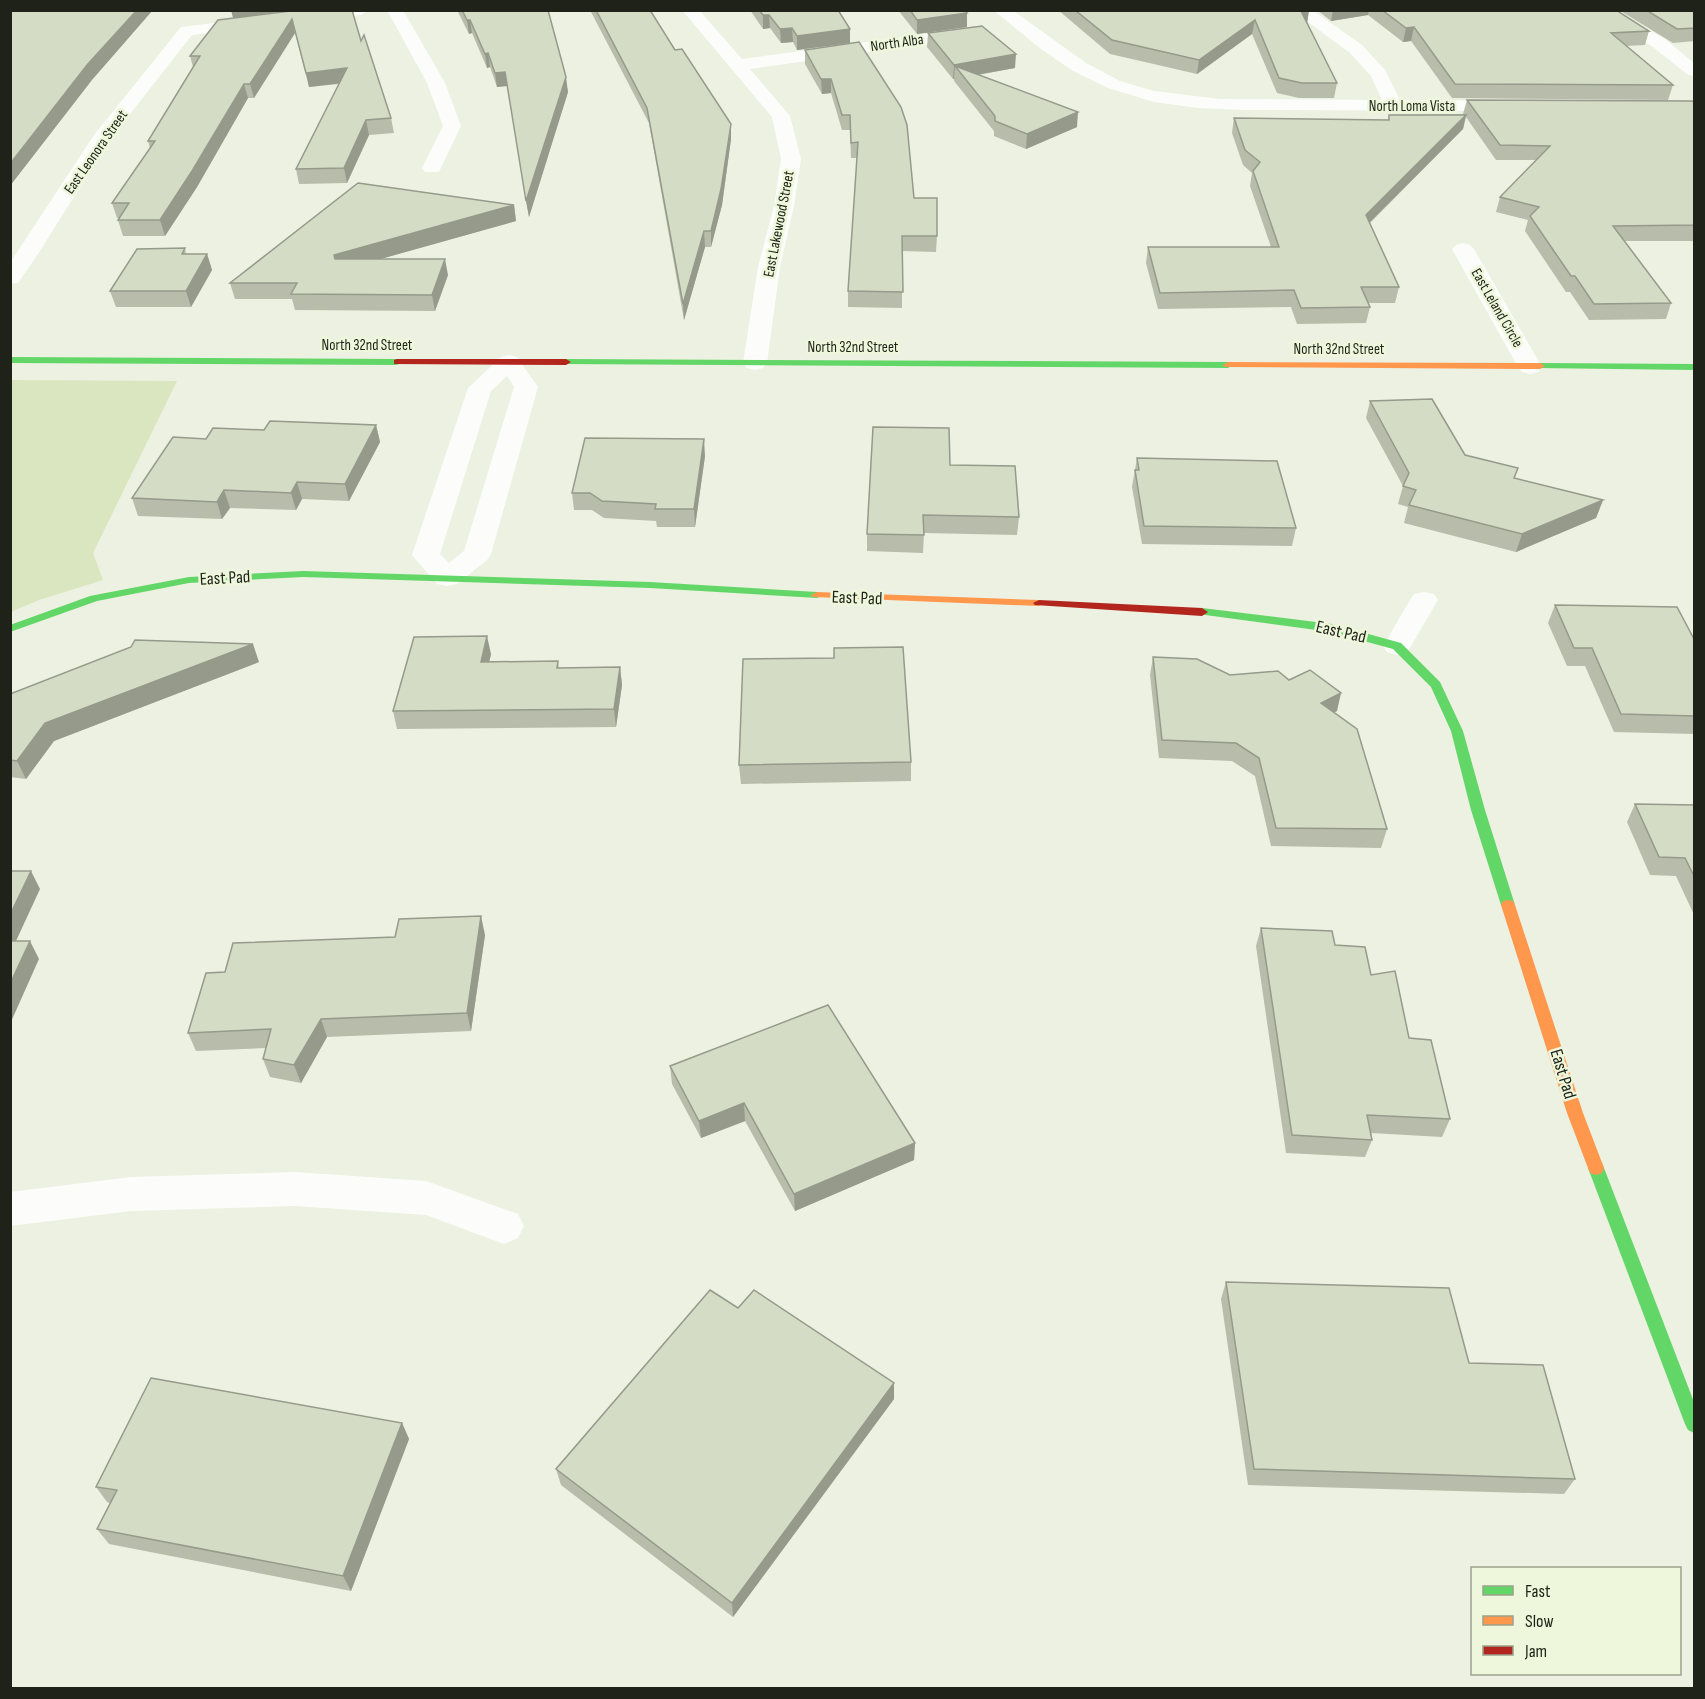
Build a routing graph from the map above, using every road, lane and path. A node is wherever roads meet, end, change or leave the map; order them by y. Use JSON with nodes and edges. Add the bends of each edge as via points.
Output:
{"nodes":[{"id":1,"x":361,"y":10,"type":"edge"},
{"id":2,"x":395,"y":10,"type":"edge"},
{"id":3,"x":690,"y":10,"type":"edge"},
{"id":4,"x":1001,"y":10,"type":"edge"},
{"id":5,"x":1300,"y":10,"type":"edge"},
{"id":6,"x":1601,"y":10,"type":"edge"},
{"id":7,"x":292,"y":19,"type":"edge"},
{"id":8,"x":268,"y":21,"type":"edge"},
{"id":9,"x":1021,"y":27,"type":"junction"},
{"id":10,"x":738,"y":64,"type":"junction"},
{"id":11,"x":1695,"y":71,"type":"edge"},
{"id":12,"x":1131,"y":90,"type":"junction"},
{"id":13,"x":1103,"y":103,"type":"dead end"},
{"id":14,"x":1395,"y":106,"type":"junction"},
{"id":15,"x":1531,"y":107,"type":"edge"},
{"id":16,"x":432,"y":168,"type":"dead end"},
{"id":17,"x":1463,"y":249,"type":"dead end"},
{"id":18,"x":10,"y":278,"type":"edge"},
{"id":19,"x":10,"y":360,"type":"edge"},
{"id":20,"x":509,"y":362,"type":"junction"},
{"id":21,"x":755,"y":363,"type":"junction"},
{"id":22,"x":1530,"y":367,"type":"junction"},
{"id":23,"x":1694,"y":368,"type":"edge"},
{"id":24,"x":447,"y":578,"type":"junction"},
{"id":25,"x":1424,"y":600,"type":"dead end"},
{"id":26,"x":10,"y":628,"type":"edge"},
{"id":27,"x":1397,"y":646,"type":"junction"},
{"id":28,"x":10,"y":1209,"type":"edge"},
{"id":29,"x":504,"y":1226,"type":"dead end"},
{"id":30,"x":1695,"y":1424,"type":"edge"}],
"edges":[{"from":1,"to":7,"type":"street"},
{"from":2,"to":16,"type":"street","via":[[436,83],[452,126]]},
{"from":3,"to":10,"type":"street","name":"East Lakewood Street"},
{"from":4,"to":9,"type":"street","name":"North Loma Vista"},
{"from":5,"to":14,"type":"street","via":[[1356,49],[1379,74]]},
{"from":6,"to":11,"type":"street","via":[[1659,44]]},
{"from":8,"to":18,"type":"street","name":"East Leonora Street","via":[[187,31],[101,139]]},
{"from":9,"to":10,"type":"street","name":"North Alba"},
{"from":9,"to":12,"type":"street","name":"North Loma Vista","via":[[1098,78]]},
{"from":10,"to":21,"type":"street","name":"East Lakewood Street","via":[[781,116],[791,159]]},
{"from":12,"to":13,"type":"street"},
{"from":12,"to":14,"type":"street","name":"North Loma Vista","via":[[1210,103]]},
{"from":14,"to":15,"type":"street","name":"North Loma Vista"},
{"from":17,"to":22,"type":"street","name":"East Leland Circle"},
{"from":19,"to":20,"type":"street","name":"North 32nd Street"},
{"from":20,"to":21,"type":"street","name":"North 32nd Street"},
{"from":20,"to":24,"type":"street","via":[[526,387],[523,398],[477,554]]},
{"from":20,"to":24,"type":"street","via":[[480,388],[426,555]]},
{"from":21,"to":22,"type":"street","name":"North 32nd Street"},
{"from":22,"to":23,"type":"street","name":"North 32nd Street"},
{"from":24,"to":26,"type":"street","name":"East Pad","via":[[303,574],[189,580],[94,598]]},
{"from":24,"to":27,"type":"street","name":"East Pad","via":[[1200,612],[1332,628]]},
{"from":25,"to":27,"type":"street"},
{"from":27,"to":30,"type":"street","name":"East Pad","via":[[1436,684],[1457,731],[1478,810],[1575,1113]]},
{"from":28,"to":29,"type":"street","via":[[131,1194],[295,1189],[426,1198]]}]}
